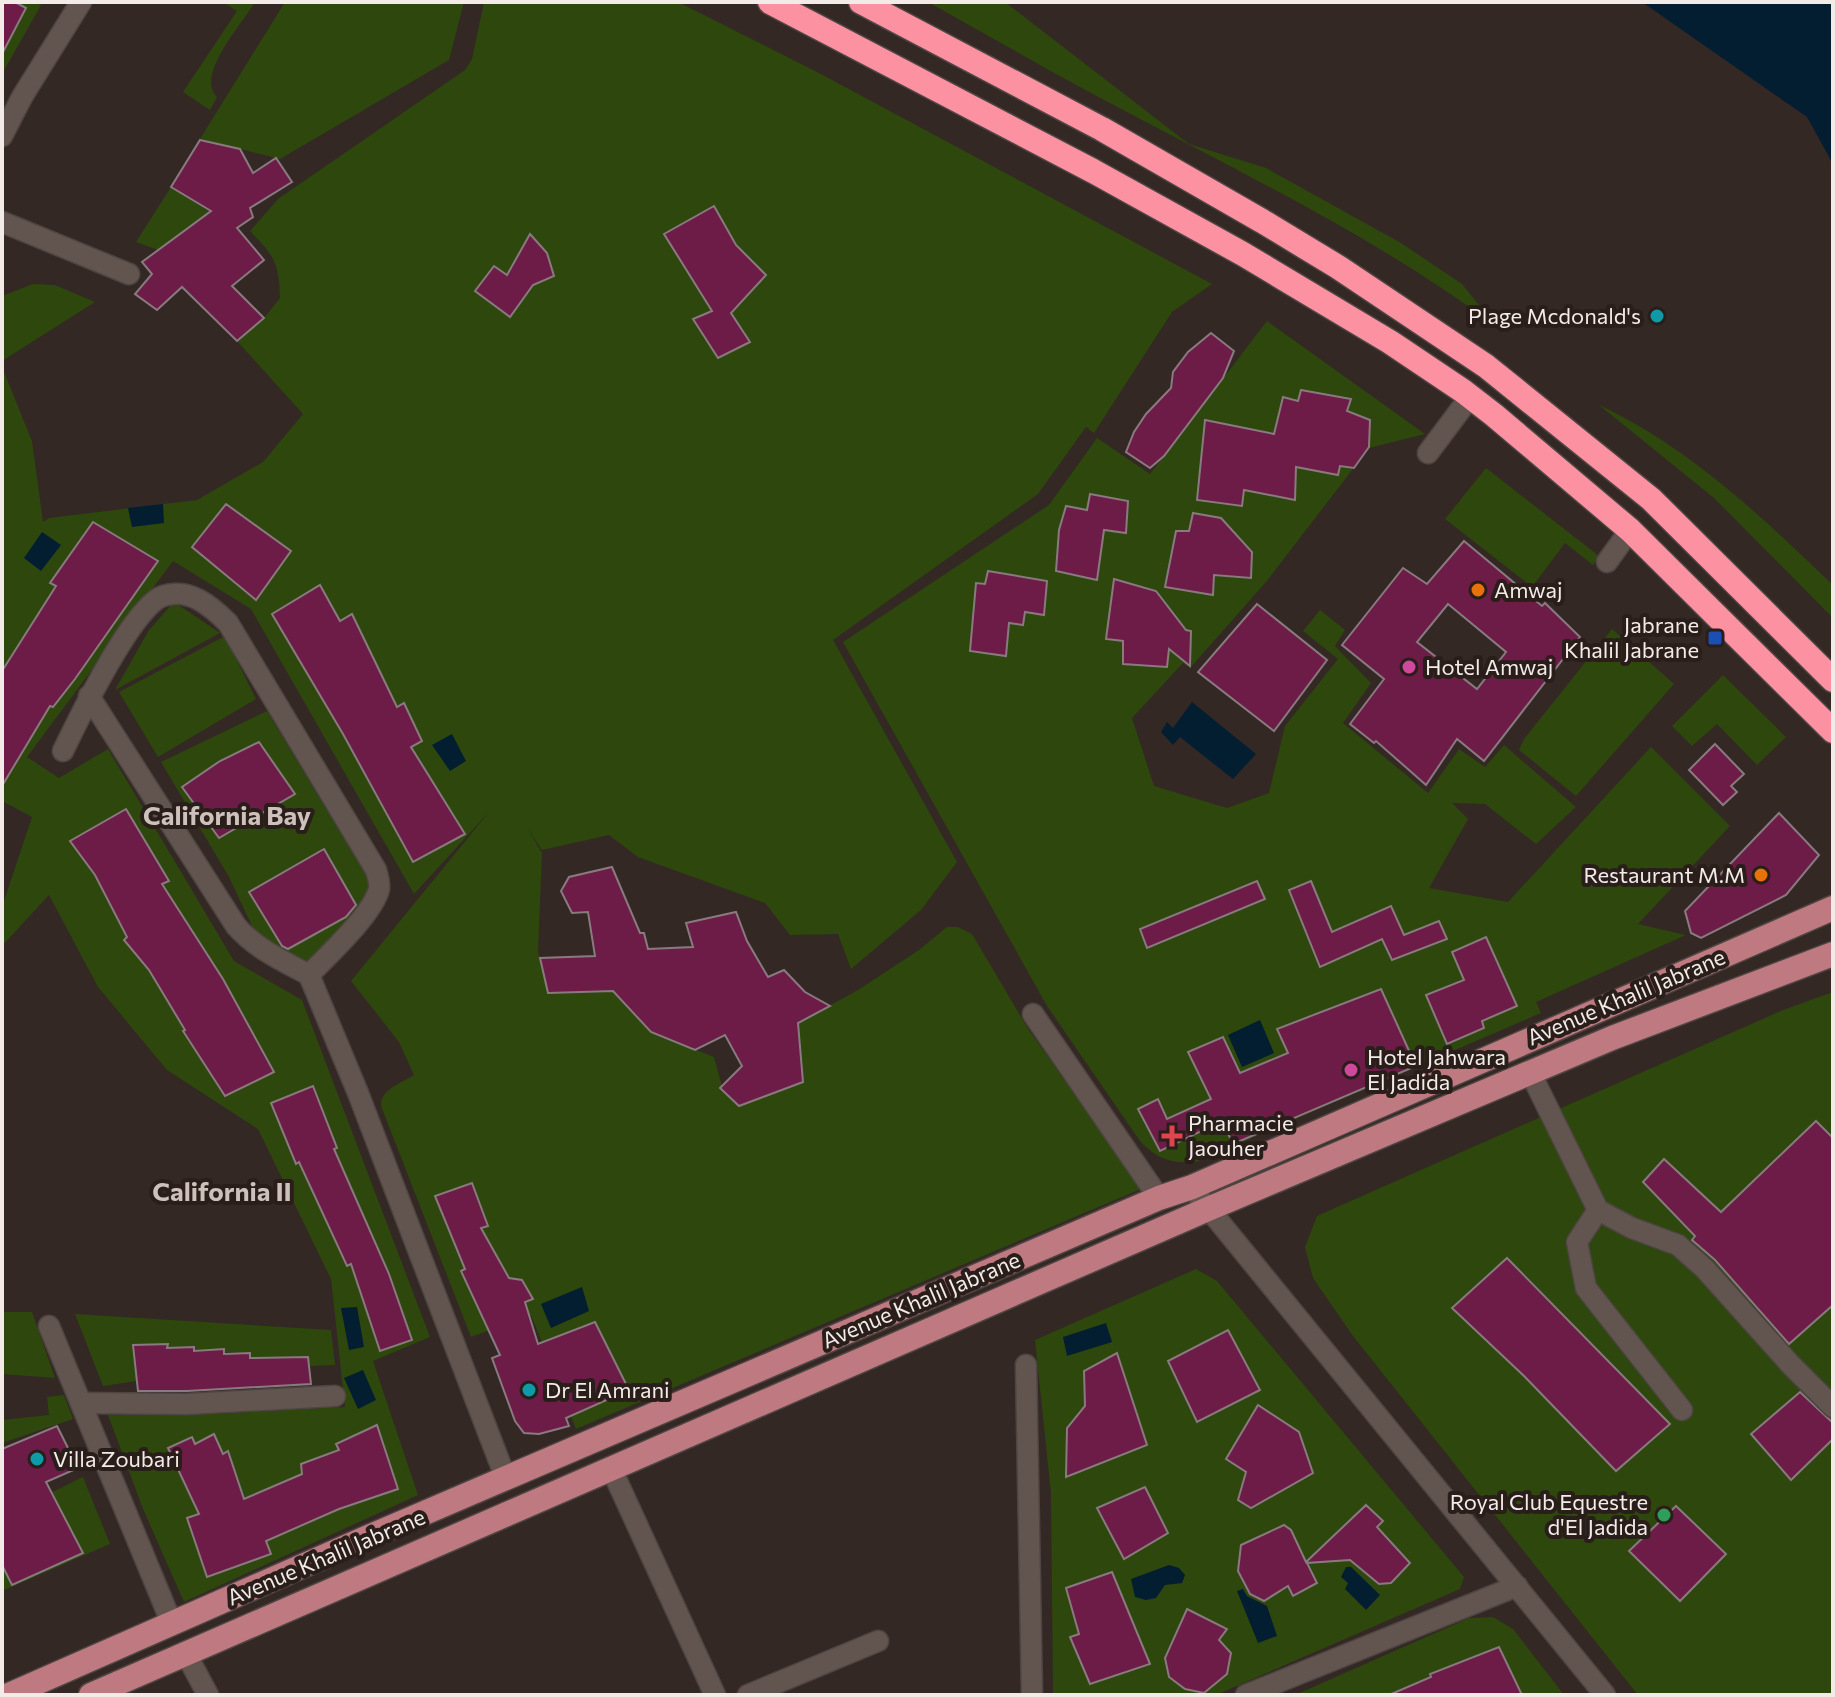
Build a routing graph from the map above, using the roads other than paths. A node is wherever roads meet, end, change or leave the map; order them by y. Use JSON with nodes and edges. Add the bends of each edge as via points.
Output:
{"nodes":[{"id":1,"x":81,"y":2,"type":"edge"},
{"id":2,"x":770,"y":2,"type":"edge"},
{"id":3,"x":861,"y":2,"type":"edge"},
{"id":4,"x":2,"y":136,"type":"edge"},
{"id":5,"x":2,"y":222,"type":"edge"},
{"id":6,"x":129,"y":274,"type":"dead end"},
{"id":7,"x":1470,"y":397,"type":"junction"},
{"id":8,"x":1428,"y":453,"type":"dead end"},
{"id":9,"x":1630,"y":530,"type":"junction"},
{"id":10,"x":1607,"y":562,"type":"dead end"},
{"id":11,"x":1833,"y":680,"type":"edge"},
{"id":12,"x":89,"y":696,"type":"junction"},
{"id":13,"x":1833,"y":731,"type":"edge"},
{"id":14,"x":63,"y":751,"type":"dead end"},
{"id":15,"x":1833,"y":908,"type":"edge"},
{"id":16,"x":1833,"y":954,"type":"edge"},
{"id":17,"x":309,"y":975,"type":"junction"},
{"id":18,"x":1033,"y":1014,"type":"dead end"},
{"id":19,"x":1530,"y":1072,"type":"junction"},
{"id":20,"x":1192,"y":1187,"type":"junction"},
{"id":21,"x":1159,"y":1198,"type":"junction"},
{"id":22,"x":1208,"y":1209,"type":"junction"},
{"id":23,"x":1598,"y":1210,"type":"junction"},
{"id":24,"x":49,"y":1326,"type":"dead end"},
{"id":25,"x":1026,"y":1365,"type":"dead end"},
{"id":26,"x":335,"y":1396,"type":"dead end"},
{"id":27,"x":81,"y":1403,"type":"junction"},
{"id":28,"x":1833,"y":1407,"type":"edge"},
{"id":29,"x":1682,"y":1410,"type":"dead end"},
{"id":30,"x":611,"y":1468,"type":"junction"},
{"id":31,"x":506,"y":1479,"type":"junction"},
{"id":32,"x":1517,"y":1586,"type":"junction"},
{"id":33,"x":172,"y":1624,"type":"junction"},
{"id":34,"x":878,"y":1641,"type":"dead end"},
{"id":35,"x":185,"y":1652,"type":"junction"},
{"id":36,"x":9,"y":1695,"type":"edge"},
{"id":37,"x":91,"y":1695,"type":"edge"},
{"id":38,"x":208,"y":1695,"type":"edge"},
{"id":39,"x":715,"y":1695,"type":"edge"},
{"id":40,"x":748,"y":1695,"type":"edge"},
{"id":41,"x":1032,"y":1695,"type":"edge"},
{"id":42,"x":1246,"y":1695,"type":"edge"},
{"id":43,"x":1605,"y":1695,"type":"edge"}],
"edges":[{"from":1,"to":4,"type":"street"},
{"from":2,"to":7,"type":"highway","via":[[1243,254]]},
{"from":3,"to":11,"type":"highway","via":[[1102,129],[1262,221],[1486,366],[1651,499]]},
{"from":5,"to":6,"type":"street"},
{"from":7,"to":8,"type":"street"},
{"from":7,"to":9,"type":"highway"},
{"from":9,"to":10,"type":"street"},
{"from":9,"to":13,"type":"highway"},
{"from":12,"to":14,"type":"street"},
{"from":12,"to":17,"type":"street","via":[[236,926],[266,952]]},
{"from":12,"to":17,"type":"street","via":[[152,601],[164,595],[193,597],[228,623],[379,883],[371,905]]},
{"from":15,"to":20,"type":"main road","name":"Avenue Khalil Jabrane"},
{"from":16,"to":19,"type":"main road","name":"Avenue Khalil Jabrane"},
{"from":17,"to":31,"type":"street"},
{"from":18,"to":21,"type":"street","via":[[1071,1057]]},
{"from":19,"to":22,"type":"main road","name":"Avenue Khalil Jabrane"},
{"from":19,"to":23,"type":"street"},
{"from":20,"to":21,"type":"main road","name":"Avenue Khalil Jabrane"},
{"from":20,"to":22,"type":"street"},
{"from":21,"to":31,"type":"main road","name":"Avenue Khalil Jabrane"},
{"from":22,"to":30,"type":"main road","name":"Avenue Khalil Jabrane"},
{"from":22,"to":32,"type":"street"},
{"from":23,"to":28,"type":"street","via":[[1678,1245]]},
{"from":23,"to":29,"type":"street","via":[[1577,1242],[1586,1288]]},
{"from":24,"to":27,"type":"street"},
{"from":25,"to":41,"type":"street"},
{"from":26,"to":27,"type":"street"},
{"from":27,"to":33,"type":"street"},
{"from":30,"to":35,"type":"main road","name":"Avenue Khalil Jabrane"},
{"from":30,"to":39,"type":"street"},
{"from":31,"to":33,"type":"main road","name":"Avenue Khalil Jabrane"},
{"from":32,"to":42,"type":"street"},
{"from":32,"to":43,"type":"street"},
{"from":33,"to":36,"type":"main road","name":"Avenue Khalil Jabrane"},
{"from":34,"to":40,"type":"street"},
{"from":35,"to":37,"type":"main road","name":"Avenue Khalil Jabrane"},
{"from":35,"to":38,"type":"street"}]}
